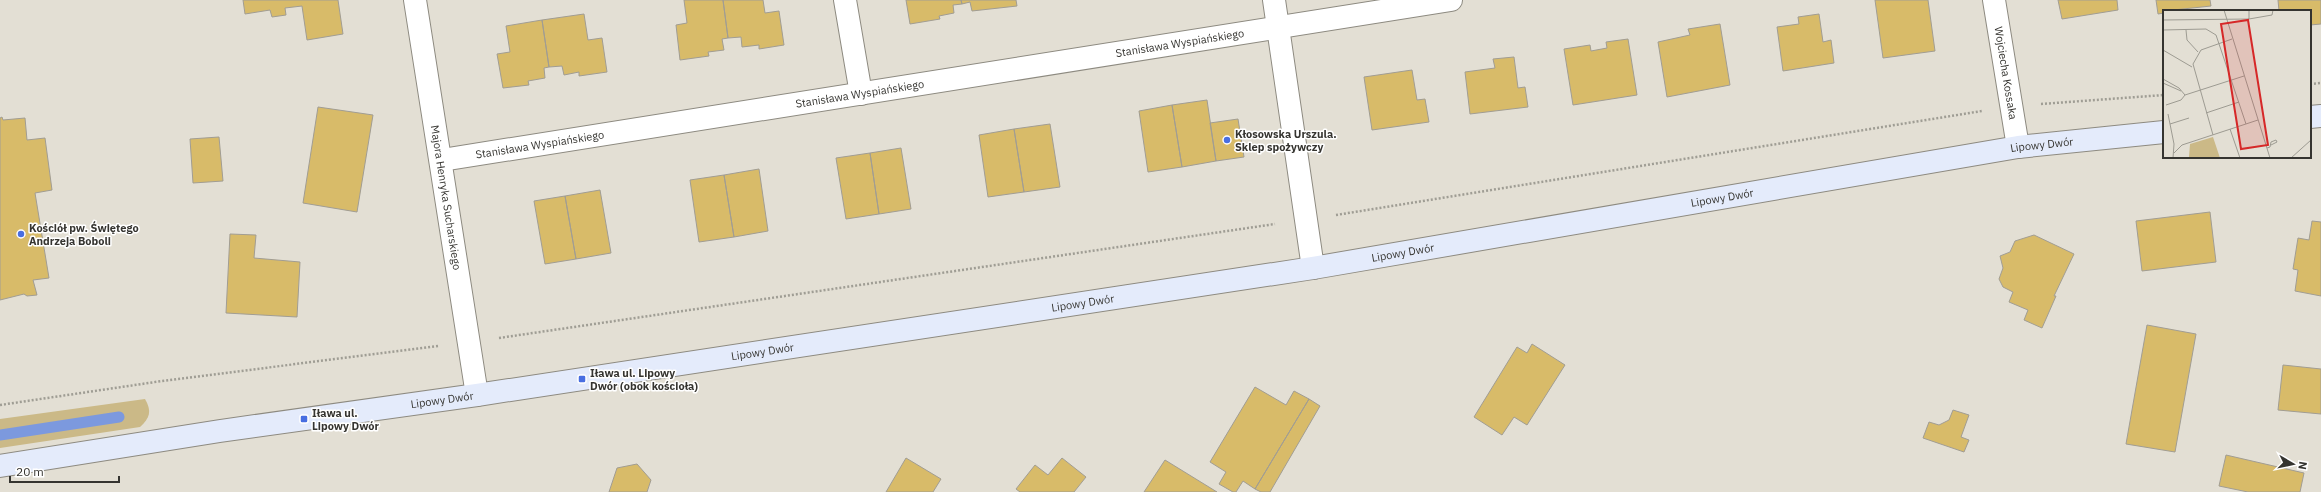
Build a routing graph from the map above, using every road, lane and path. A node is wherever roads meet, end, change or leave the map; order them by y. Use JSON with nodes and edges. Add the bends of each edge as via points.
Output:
{"nodes":[{"id":1,"x":415,"y":0,"type":"edge"},
{"id":2,"x":845,"y":0,"type":"edge"},
{"id":3,"x":1274,"y":0,"type":"edge"},
{"id":4,"x":1451,"y":0,"type":"edge"},
{"id":5,"x":1994,"y":0,"type":"edge"},
{"id":6,"x":1279,"y":27,"type":"junction"},
{"id":7,"x":2321,"y":83,"type":"edge"},
{"id":8,"x":2311,"y":84,"type":"edge"},
{"id":9,"x":861,"y":94,"type":"junction"},
{"id":10,"x":2163,"y":95,"type":"edge"},
{"id":11,"x":2011,"y":106,"type":"junction"},
{"id":12,"x":2321,"y":116,"type":"edge"},
{"id":13,"x":2311,"y":118,"type":"edge"},
{"id":14,"x":2163,"y":132,"type":"edge"},
{"id":15,"x":2018,"y":147,"type":"junction"},
{"id":16,"x":442,"y":160,"type":"junction"},
{"id":17,"x":1306,"y":220,"type":"junction"},
{"id":18,"x":1313,"y":268,"type":"junction"},
{"id":19,"x":468,"y":342,"type":"junction"},
{"id":20,"x":477,"y":395,"type":"junction"},
{"id":21,"x":0,"y":405,"type":"edge"},
{"id":22,"x":0,"y":466,"type":"edge"}],
"edges":[{"from":1,"to":16,"type":"street","name":"Majora Henryka Sucharskiego"},
{"from":2,"to":9,"type":"street"},
{"from":3,"to":6,"type":"street"},
{"from":4,"to":6,"type":"street","name":"Stanisława Wyspiańskiego"},
{"from":5,"to":11,"type":"street","name":"Wojciecha Kossaka"},
{"from":6,"to":9,"type":"street","name":"Stanisława Wyspiańskiego"},
{"from":6,"to":17,"type":"street"},
{"from":7,"to":8,"type":"path"},
{"from":9,"to":16,"type":"street","name":"Stanisława Wyspiańskiego"},
{"from":10,"to":11,"type":"path"},
{"from":11,"to":15,"type":"street","name":"Wojciecha Kossaka"},
{"from":11,"to":17,"type":"path"},
{"from":12,"to":13,"type":"street"},
{"from":14,"to":15,"type":"street","name":"Lipowy Dwór"},
{"from":15,"to":18,"type":"street","name":"Lipowy Dwór"},
{"from":16,"to":19,"type":"street","name":"Majora Henryka Sucharskiego"},
{"from":17,"to":18,"type":"street"},
{"from":17,"to":19,"type":"path"},
{"from":18,"to":20,"type":"street","name":"Lipowy Dwór"},
{"from":19,"to":20,"type":"street","name":"Majora Henryka Sucharskiego"},
{"from":19,"to":21,"type":"path","via":[[162,381]]},
{"from":20,"to":22,"type":"street","name":"Lipowy Dwór","via":[[220,431]]}]}
